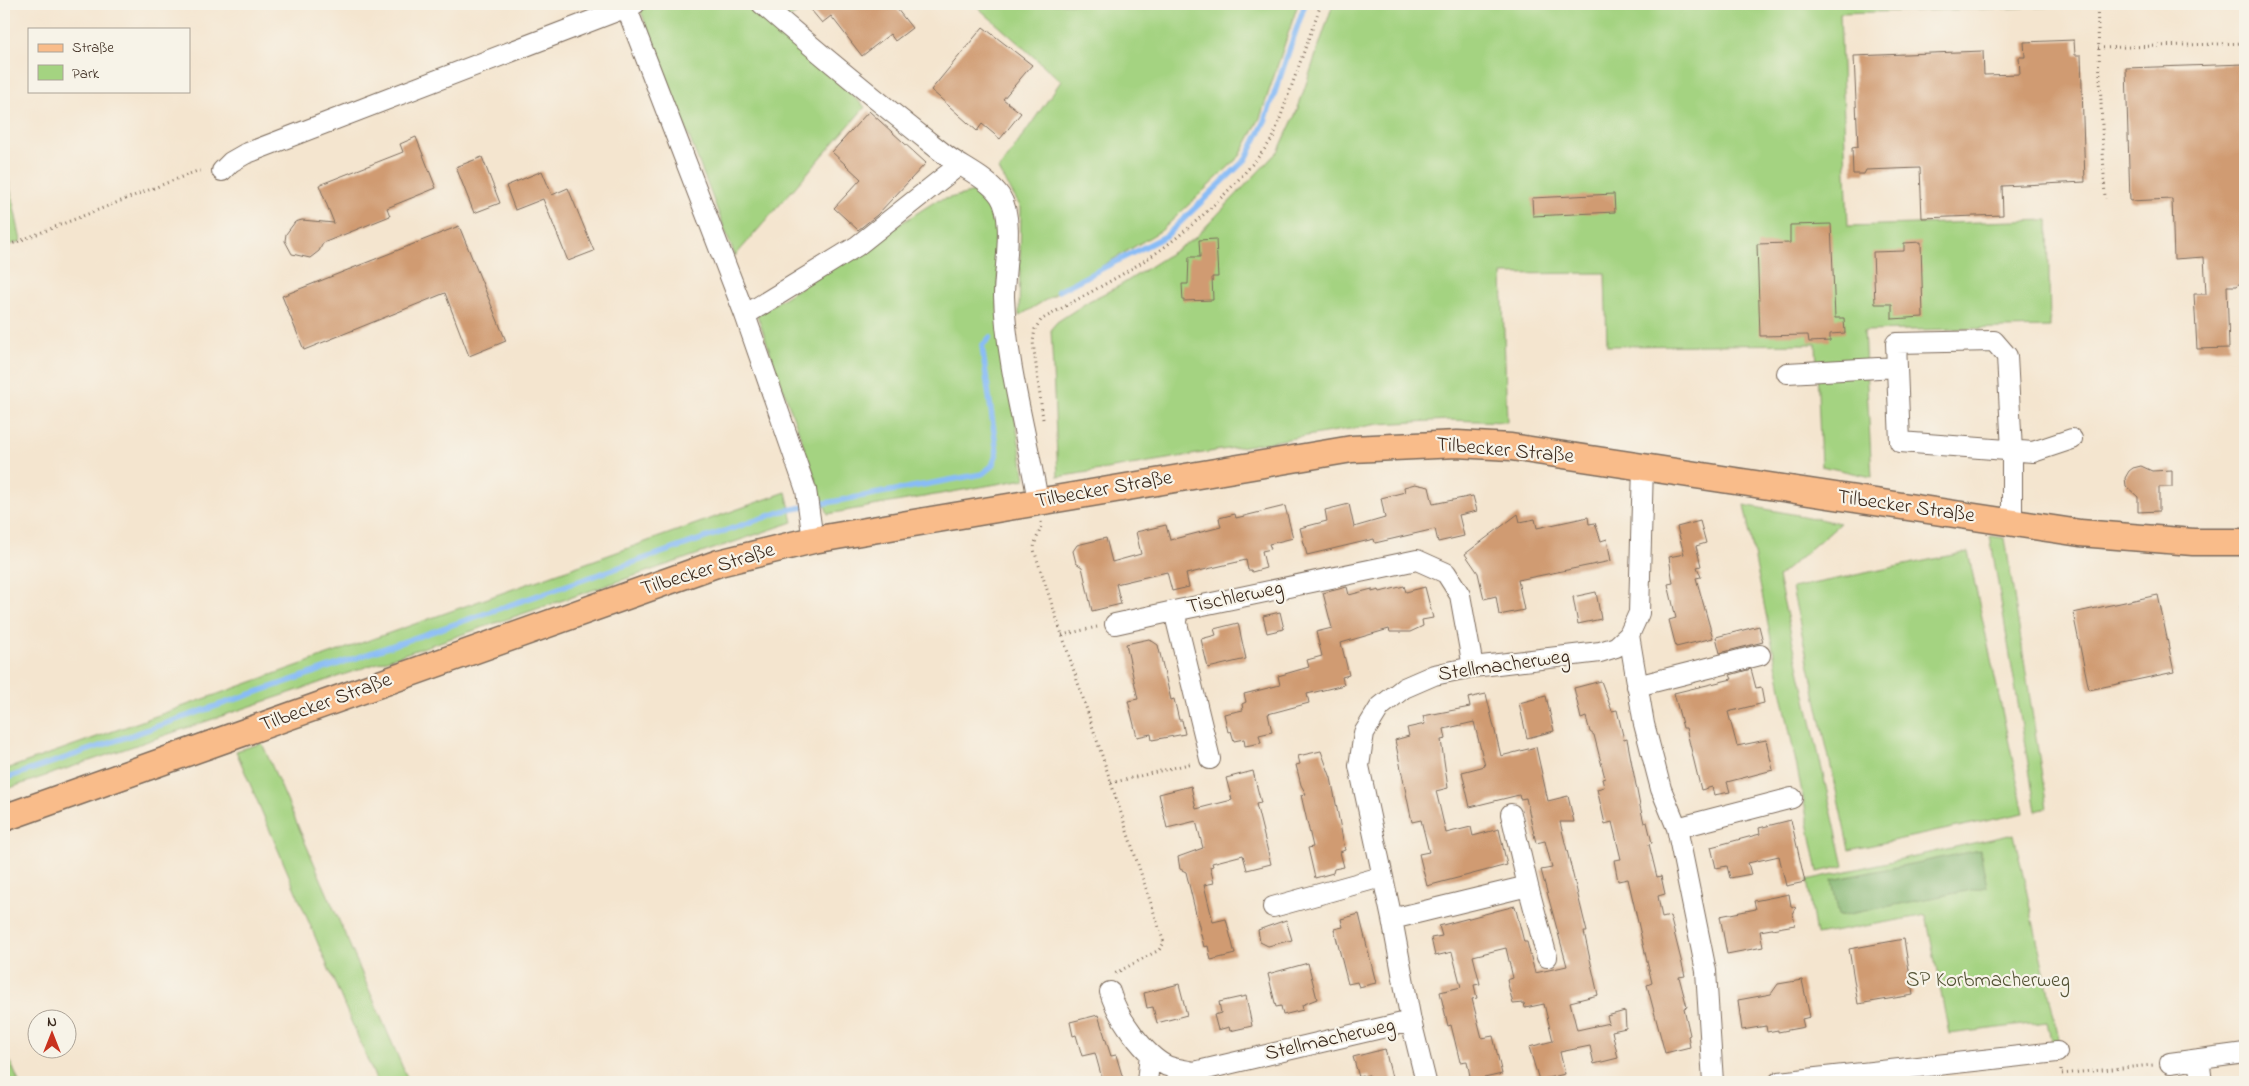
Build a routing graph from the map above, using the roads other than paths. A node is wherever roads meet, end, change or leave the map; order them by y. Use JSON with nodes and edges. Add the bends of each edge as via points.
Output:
{"nodes":[{"id":1,"x":762,"y":4,"type":"edge"},
{"id":2,"x":629,"y":5,"type":"edge"},
{"id":3,"x":958,"y":166,"type":"junction"},
{"id":4,"x":222,"y":170,"type":"road end"},
{"id":5,"x":745,"y":315,"type":"junction"},
{"id":6,"x":1897,"y":367,"type":"junction"},
{"id":7,"x":1788,"y":372,"type":"dead end"},
{"id":8,"x":2072,"y":439,"type":"dead end"},
{"id":9,"x":2012,"y":451,"type":"junction"},
{"id":10,"x":1643,"y":466,"type":"junction"},
{"id":11,"x":1038,"y":501,"type":"junction"},
{"id":12,"x":2012,"y":522,"type":"junction"},
{"id":13,"x":812,"y":540,"type":"junction"},
{"id":14,"x":2245,"y":542,"type":"edge"},
{"id":15,"x":1174,"y":611,"type":"junction"},
{"id":16,"x":1115,"y":624,"type":"road end"},
{"id":17,"x":1629,"y":636,"type":"junction"},
{"id":18,"x":1760,"y":655,"type":"dead end"},
{"id":19,"x":1473,"y":667,"type":"junction"},
{"id":20,"x":1637,"y":686,"type":"junction"},
{"id":21,"x":1210,"y":759,"type":"road end"},
{"id":22,"x":1792,"y":798,"type":"dead end"},
{"id":23,"x":1511,"y":814,"type":"dead end"},
{"id":24,"x":4,"y":818,"type":"edge"},
{"id":25,"x":1677,"y":828,"type":"junction"},
{"id":26,"x":1381,"y":877,"type":"junction"},
{"id":27,"x":1528,"y":886,"type":"junction"},
{"id":28,"x":1273,"y":907,"type":"dead end"},
{"id":29,"x":1392,"y":919,"type":"junction"},
{"id":30,"x":1547,"y":957,"type":"dead end"},
{"id":31,"x":1110,"y":992,"type":"road end"},
{"id":32,"x":1411,"y":1021,"type":"junction"},
{"id":33,"x":2057,"y":1052,"type":"road end"},
{"id":34,"x":1150,"y":1054,"type":"junction"},
{"id":35,"x":2245,"y":1054,"type":"edge"},
{"id":36,"x":2199,"y":1059,"type":"junction"},
{"id":37,"x":2170,"y":1063,"type":"road end"},
{"id":38,"x":1863,"y":1078,"type":"edge"},
{"id":39,"x":1147,"y":1082,"type":"edge"},
{"id":40,"x":1426,"y":1082,"type":"edge"},
{"id":41,"x":1713,"y":1082,"type":"edge"},
{"id":42,"x":1779,"y":1082,"type":"edge"},
{"id":43,"x":2202,"y":1082,"type":"edge"}],
"edges":[{"from":1,"to":3,"type":"street","via":[[842,74]]},
{"from":2,"to":4,"type":"street","via":[[245,154]]},
{"from":2,"to":5,"type":"street"},
{"from":3,"to":5,"type":"street","via":[[857,246]]},
{"from":3,"to":11,"type":"street","via":[[985,181],[1005,206],[1008,225],[1005,318]]},
{"from":5,"to":13,"type":"street","via":[[806,490]]},
{"from":6,"to":7,"type":"street"},
{"from":6,"to":9,"type":"street","via":[[1900,442]]},
{"from":6,"to":9,"type":"street","via":[[1896,343],[1994,341],[2007,356]]},
{"from":8,"to":9,"type":"street","via":[[2034,452]]},
{"from":9,"to":12,"type":"street"},
{"from":10,"to":11,"type":"main road","name":"Tilbecker Straße","via":[[1511,447],[1410,445],[1352,449]]},
{"from":10,"to":12,"type":"main road","name":"Tilbecker Straße"},
{"from":10,"to":17,"type":"street","via":[[1639,613]]},
{"from":11,"to":13,"type":"main road","name":"Tilbecker Straße"},
{"from":12,"to":14,"type":"main road","name":"Tilbecker Straße","via":[[2118,536]]},
{"from":13,"to":24,"type":"main road","name":"Tilbecker Straße","via":[[719,563]]},
{"from":15,"to":16,"type":"street"},
{"from":15,"to":19,"type":"street","name":"Tischlerweg","via":[[1417,560],[1446,573],[1460,596]]},
{"from":15,"to":21,"type":"street","name":"Tischlerweg"},
{"from":17,"to":19,"type":"street","name":"Stellmacherweg","via":[[1616,647],[1600,652]]},
{"from":17,"to":20,"type":"street"},
{"from":18,"to":20,"type":"street"},
{"from":19,"to":26,"type":"street","name":"Stellmacherweg","via":[[1434,675],[1404,688],[1380,707],[1364,733],[1359,766]]},
{"from":20,"to":25,"type":"street","via":[[1661,789]]},
{"from":22,"to":25,"type":"street"},
{"from":23,"to":27,"type":"street"},
{"from":25,"to":41,"type":"street","via":[[1706,971]]},
{"from":26,"to":28,"type":"street"},
{"from":26,"to":29,"type":"street","name":"Stellmacherweg"},
{"from":27,"to":29,"type":"street"},
{"from":27,"to":30,"type":"street"},
{"from":29,"to":32,"type":"street","name":"Stellmacherweg"},
{"from":31,"to":34,"type":"street","name":"Stellmacherweg","via":[[1114,1007]]},
{"from":32,"to":34,"type":"street","name":"Stellmacherweg","via":[[1194,1072],[1168,1066]]},
{"from":32,"to":40,"type":"street","name":"Stellmacherweg"},
{"from":33,"to":38,"type":"street"},
{"from":34,"to":39,"type":"street"},
{"from":35,"to":36,"type":"street"},
{"from":36,"to":37,"type":"street"},
{"from":36,"to":43,"type":"street"},
{"from":38,"to":42,"type":"street"}]}
